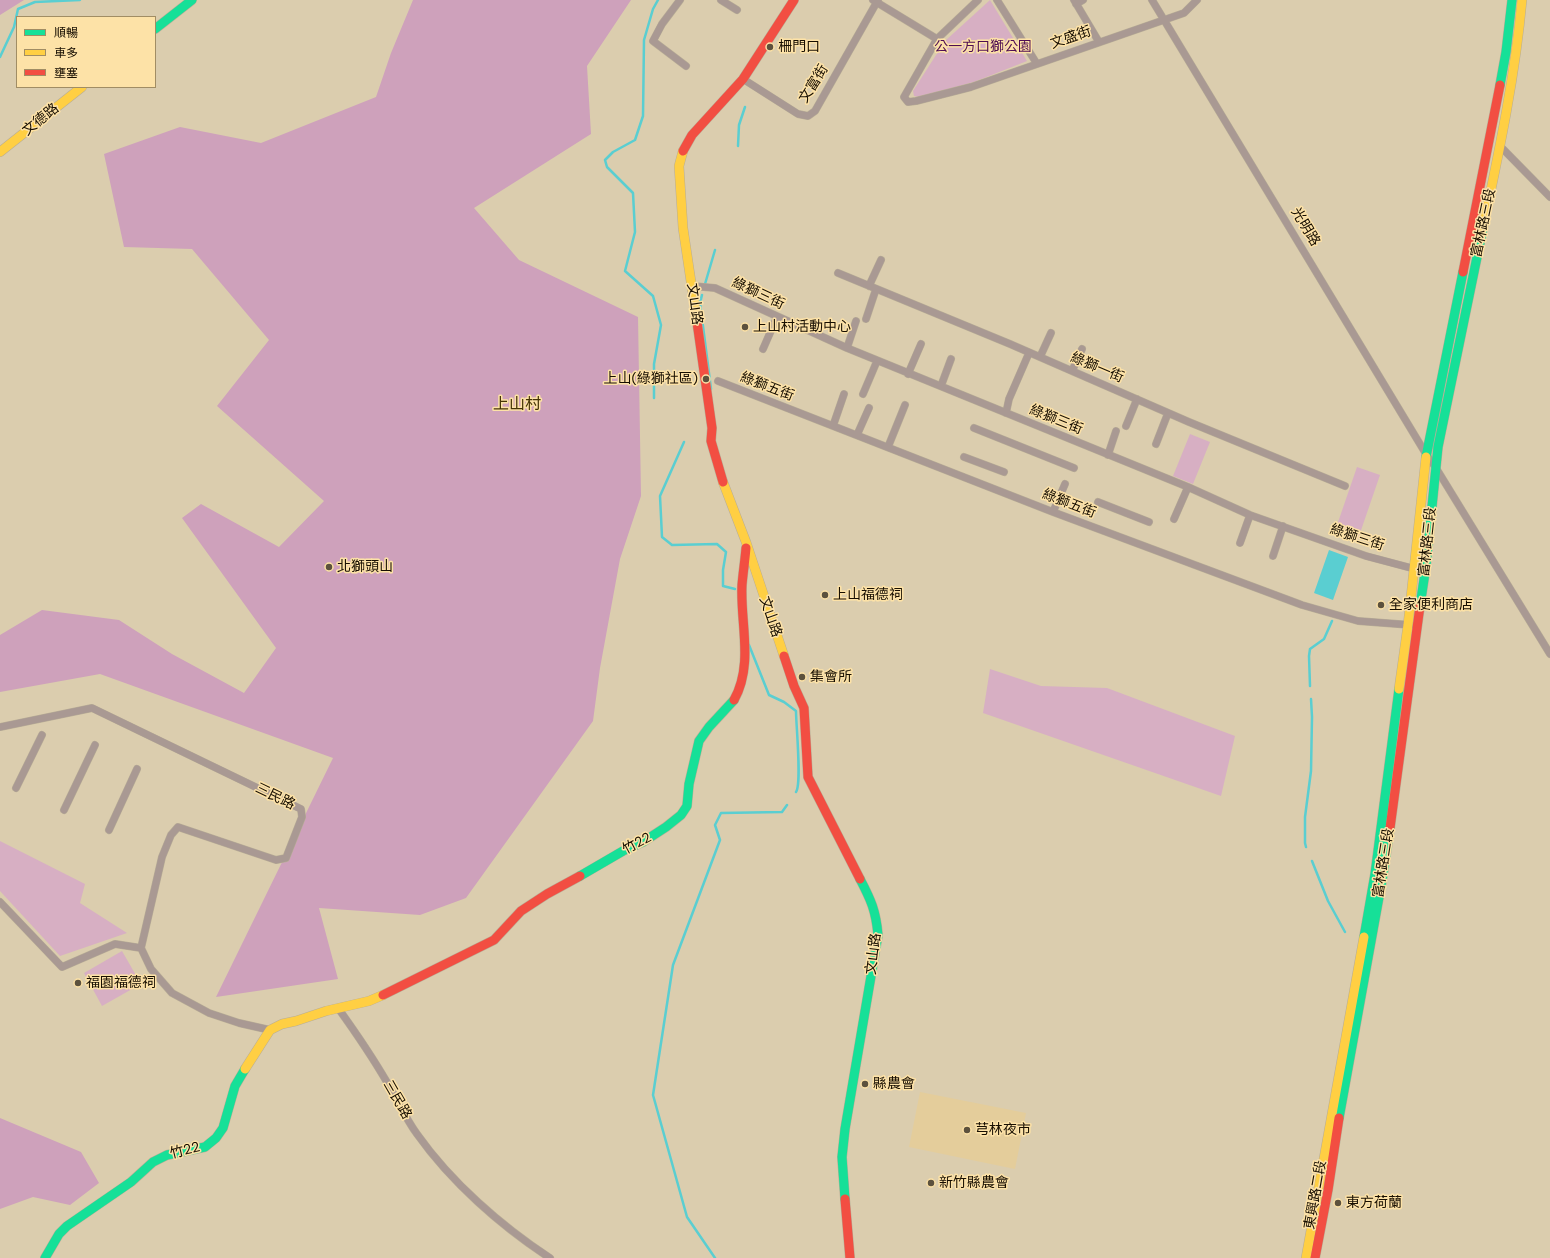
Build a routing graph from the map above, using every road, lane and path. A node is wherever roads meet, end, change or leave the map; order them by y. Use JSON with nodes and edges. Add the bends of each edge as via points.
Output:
{"nodes":[{"id":1,"x":192,"y":0,"type":"edge"},
{"id":2,"x":680,"y":0,"type":"edge"},
{"id":3,"x":721,"y":0,"type":"edge"},
{"id":4,"x":794,"y":0,"type":"edge"},
{"id":5,"x":978,"y":0,"type":"edge"},
{"id":6,"x":997,"y":0,"type":"edge"},
{"id":7,"x":1083,"y":0,"type":"edge"},
{"id":8,"x":1152,"y":0,"type":"edge"},
{"id":9,"x":1196,"y":0,"type":"edge"},
{"id":10,"x":1512,"y":0,"type":"edge"},
{"id":11,"x":1522,"y":0,"type":"edge"},
{"id":12,"x":876,"y":1,"type":"edge"},
{"id":13,"x":1075,"y":2,"type":"edge"},
{"id":14,"x":736,"y":10,"type":"dead end"},
{"id":15,"x":1165,"y":19,"type":"junction"},
{"id":16,"x":156,"y":28,"type":"edge"},
{"id":17,"x":937,"y":39,"type":"junction"},
{"id":18,"x":1099,"y":42,"type":"junction"},
{"id":19,"x":1037,"y":64,"type":"junction"},
{"id":20,"x":686,"y":66,"type":"dead end"},
{"id":21,"x":743,"y":79,"type":"junction"},
{"id":22,"x":81,"y":88,"type":"edge"},
{"id":23,"x":1500,"y":146,"type":"junction"},
{"id":24,"x":0,"y":152,"type":"edge"},
{"id":25,"x":1550,"y":197,"type":"edge"},
{"id":26,"x":880,"y":260,"type":"dead end"},
{"id":27,"x":838,"y":274,"type":"dead end"},
{"id":28,"x":692,"y":286,"type":"junction"},
{"id":29,"x":869,"y":286,"type":"junction"},
{"id":30,"x":876,"y":289,"type":"junction"},
{"id":31,"x":777,"y":317,"type":"junction"},
{"id":32,"x":866,"y":319,"type":"dead end"},
{"id":33,"x":856,"y":320,"type":"dead end"},
{"id":34,"x":1051,"y":332,"type":"dead end"},
{"id":35,"x":921,"y":344,"type":"dead end"},
{"id":36,"x":847,"y":348,"type":"junction"},
{"id":37,"x":763,"y":349,"type":"dead end"},
{"id":38,"x":1082,"y":349,"type":"dead end"},
{"id":39,"x":1029,"y":353,"type":"junction"},
{"id":40,"x":1040,"y":357,"type":"junction"},
{"id":41,"x":952,"y":359,"type":"dead end"},
{"id":42,"x":877,"y":361,"type":"junction"},
{"id":43,"x":1072,"y":371,"type":"junction"},
{"id":44,"x":908,"y":374,"type":"junction"},
{"id":45,"x":718,"y":381,"type":"dead end"},
{"id":46,"x":941,"y":386,"type":"junction"},
{"id":47,"x":844,"y":394,"type":"dead end"},
{"id":48,"x":863,"y":394,"type":"dead end"},
{"id":49,"x":1137,"y":399,"type":"junction"},
{"id":50,"x":905,"y":405,"type":"dead end"},
{"id":51,"x":869,"y":408,"type":"dead end"},
{"id":52,"x":1006,"y":413,"type":"junction"},
{"id":53,"x":1168,"y":413,"type":"junction"},
{"id":54,"x":833,"y":426,"type":"junction"},
{"id":55,"x":1126,"y":426,"type":"dead end"},
{"id":56,"x":974,"y":428,"type":"dead end"},
{"id":57,"x":1116,"y":431,"type":"dead end"},
{"id":58,"x":857,"y":436,"type":"junction"},
{"id":59,"x":1156,"y":444,"type":"dead end"},
{"id":60,"x":888,"y":447,"type":"junction"},
{"id":61,"x":1426,"y":454,"type":"junction"},
{"id":62,"x":1108,"y":455,"type":"junction"},
{"id":63,"x":964,"y":457,"type":"dead end"},
{"id":64,"x":1074,"y":468,"type":"dead end"},
{"id":65,"x":1436,"y":468,"type":"junction"},
{"id":66,"x":1004,"y":472,"type":"dead end"},
{"id":67,"x":1065,"y":484,"type":"dead end"},
{"id":68,"x":1345,"y":486,"type":"dead end"},
{"id":69,"x":1188,"y":487,"type":"junction"},
{"id":70,"x":1098,"y":502,"type":"dead end"},
{"id":71,"x":1053,"y":512,"type":"junction"},
{"id":72,"x":1250,"y":515,"type":"junction"},
{"id":73,"x":1174,"y":519,"type":"dead end"},
{"id":74,"x":1149,"y":522,"type":"dead end"},
{"id":75,"x":1283,"y":526,"type":"junction"},
{"id":76,"x":746,"y":542,"type":"junction"},
{"id":77,"x":1240,"y":543,"type":"dead end"},
{"id":78,"x":1273,"y":556,"type":"dead end"},
{"id":79,"x":1415,"y":569,"type":"junction"},
{"id":80,"x":1413,"y":625,"type":"junction"},
{"id":81,"x":1550,"y":654,"type":"edge"},
{"id":82,"x":0,"y":727,"type":"edge"},
{"id":83,"x":42,"y":735,"type":"dead end"},
{"id":84,"x":95,"y":745,"type":"dead end"},
{"id":85,"x":137,"y":769,"type":"dead end"},
{"id":86,"x":16,"y":788,"type":"dead end"},
{"id":87,"x":64,"y":810,"type":"dead end"},
{"id":88,"x":108,"y":830,"type":"dead end"},
{"id":89,"x":0,"y":902,"type":"edge"},
{"id":90,"x":141,"y":948,"type":"junction"},
{"id":91,"x":338,"y":1008,"type":"junction"},
{"id":92,"x":270,"y":1030,"type":"junction"},
{"id":93,"x":1332,"y":1133,"type":"junction"},
{"id":94,"x":45,"y":1258,"type":"edge"},
{"id":95,"x":550,"y":1258,"type":"edge"},
{"id":96,"x":850,"y":1258,"type":"edge"},
{"id":97,"x":1306,"y":1258,"type":"edge"},
{"id":98,"x":1315,"y":1258,"type":"edge"}],
"edges":[{"from":1,"to":16,"type":"main road"},
{"from":2,"to":20,"type":"street","via":[[653,41]]},
{"from":3,"to":14,"type":"street"},
{"from":4,"to":21,"type":"main road","name":"文山路"},
{"from":5,"to":17,"type":"street"},
{"from":6,"to":19,"type":"street"},
{"from":7,"to":13,"type":"street"},
{"from":8,"to":15,"type":"street","name":"光明路"},
{"from":9,"to":15,"type":"street","name":"文盛街","via":[[1184,13]]},
{"from":10,"to":61,"type":"main road","name":"富林路三段","via":[[1492,132]]},
{"from":11,"to":23,"type":"main road","name":"富林路三段","via":[[1518,45]]},
{"from":12,"to":17,"type":"street"},
{"from":12,"to":21,"type":"street","name":"文富街","via":[[815,111],[808,116],[798,114]]},
{"from":13,"to":18,"type":"street"},
{"from":15,"to":18,"type":"street","name":"文盛街"},
{"from":15,"to":61,"type":"street","name":"光明路","via":[[1208,95]]},
{"from":17,"to":19,"type":"street","name":"文盛街","via":[[904,97],[908,102],[971,87]]},
{"from":18,"to":19,"type":"street","name":"文盛街"},
{"from":21,"to":28,"type":"main road","name":"文山路","via":[[692,135],[681,158],[679,176],[683,228]]},
{"from":22,"to":24,"type":"main road","name":"文德路"},
{"from":23,"to":25,"type":"street"},
{"from":23,"to":65,"type":"main road","name":"富林路三段","via":[[1438,447]]},
{"from":26,"to":29,"type":"street"},
{"from":27,"to":29,"type":"street","name":"綠獅一街"},
{"from":28,"to":31,"type":"street","name":"綠獅三街","via":[[715,288]]},
{"from":28,"to":76,"type":"main road","name":"文山路","via":[[712,441],[723,482]]},
{"from":29,"to":30,"type":"street","name":"綠獅一街"},
{"from":30,"to":32,"type":"street"},
{"from":30,"to":39,"type":"street","name":"綠獅一街"},
{"from":31,"to":36,"type":"street","name":"綠獅三街"},
{"from":31,"to":37,"type":"street"},
{"from":33,"to":36,"type":"street"},
{"from":34,"to":40,"type":"street"},
{"from":35,"to":44,"type":"street"},
{"from":36,"to":42,"type":"street","name":"綠獅三街"},
{"from":38,"to":43,"type":"street"},
{"from":39,"to":40,"type":"street","name":"綠獅一街"},
{"from":39,"to":52,"type":"street","via":[[1009,399]]},
{"from":40,"to":43,"type":"street","name":"綠獅一街"},
{"from":41,"to":46,"type":"street"},
{"from":42,"to":44,"type":"street","name":"綠獅三街"},
{"from":42,"to":48,"type":"street"},
{"from":43,"to":49,"type":"street","name":"綠獅一街"},
{"from":44,"to":46,"type":"street","name":"綠獅三街"},
{"from":45,"to":54,"type":"street","name":"綠獅五街"},
{"from":46,"to":52,"type":"street","name":"綠獅三街"},
{"from":47,"to":54,"type":"street"},
{"from":49,"to":53,"type":"street","name":"綠獅一街"},
{"from":49,"to":55,"type":"street"},
{"from":50,"to":60,"type":"street"},
{"from":51,"to":58,"type":"street"},
{"from":52,"to":62,"type":"street","name":"綠獅三街"},
{"from":53,"to":59,"type":"street"},
{"from":53,"to":68,"type":"street","name":"綠獅一街"},
{"from":54,"to":58,"type":"street","name":"綠獅五街"},
{"from":56,"to":64,"type":"street"},
{"from":57,"to":62,"type":"street"},
{"from":58,"to":60,"type":"street","name":"綠獅五街"},
{"from":60,"to":71,"type":"street","name":"綠獅五街"},
{"from":61,"to":65,"type":"street","name":"光明路"},
{"from":61,"to":79,"type":"main road","name":"富林路三段"},
{"from":62,"to":69,"type":"street","name":"綠獅三街"},
{"from":63,"to":66,"type":"street"},
{"from":65,"to":80,"type":"main road","name":"富林路三段","via":[[1426,566]]},
{"from":65,"to":81,"type":"street","name":"光明路"},
{"from":67,"to":71,"type":"street"},
{"from":69,"to":72,"type":"street","name":"綠獅三街"},
{"from":69,"to":73,"type":"street"},
{"from":70,"to":74,"type":"street"},
{"from":71,"to":80,"type":"street","name":"綠獅五街","via":[[1302,605],[1358,621]]},
{"from":72,"to":75,"type":"street","name":"綠獅三街"},
{"from":72,"to":77,"type":"street"},
{"from":75,"to":78,"type":"street"},
{"from":75,"to":79,"type":"street","name":"綠獅三街","via":[[1366,556]]},
{"from":76,"to":91,"type":"main road","name":"竹22","number":"竹22","via":[[742,585],[746,656],[744,674],[733,702],[699,740],[687,806],[681,815],[643,842],[623,851],[521,911],[494,940],[369,1001]]},
{"from":76,"to":96,"type":"main road","name":"文山路","via":[[794,686],[804,708],[808,777],[872,902],[876,916],[878,935],[842,1157]]},
{"from":79,"to":80,"type":"main road","name":"富林路三段"},
{"from":80,"to":93,"type":"main road","name":"富林路三段","via":[[1383,875]]},
{"from":82,"to":90,"type":"street","name":"三民路","via":[[92,708],[300,809],[302,817],[286,858],[276,860],[178,827],[170,835],[162,857]]},
{"from":83,"to":86,"type":"street"},
{"from":84,"to":87,"type":"street"},
{"from":85,"to":88,"type":"street"},
{"from":89,"to":90,"type":"street","via":[[62,967],[115,944]]},
{"from":90,"to":92,"type":"street","via":[[151,968],[172,993],[209,1013]]},
{"from":91,"to":92,"type":"main road","number":"竹22","via":[[282,1024]]},
{"from":91,"to":95,"type":"street","name":"三民路","via":[[365,1046],[416,1133],[440,1163],[492,1215]]},
{"from":92,"to":94,"type":"main road","name":"竹22","number":"竹22","via":[[235,1086],[223,1128],[216,1138],[205,1147],[167,1155],[153,1162],[131,1182],[68,1226],[59,1234]]},
{"from":93,"to":97,"type":"main road","name":"東興路二段"},
{"from":93,"to":98,"type":"main road","name":"東興路二段"}]}
